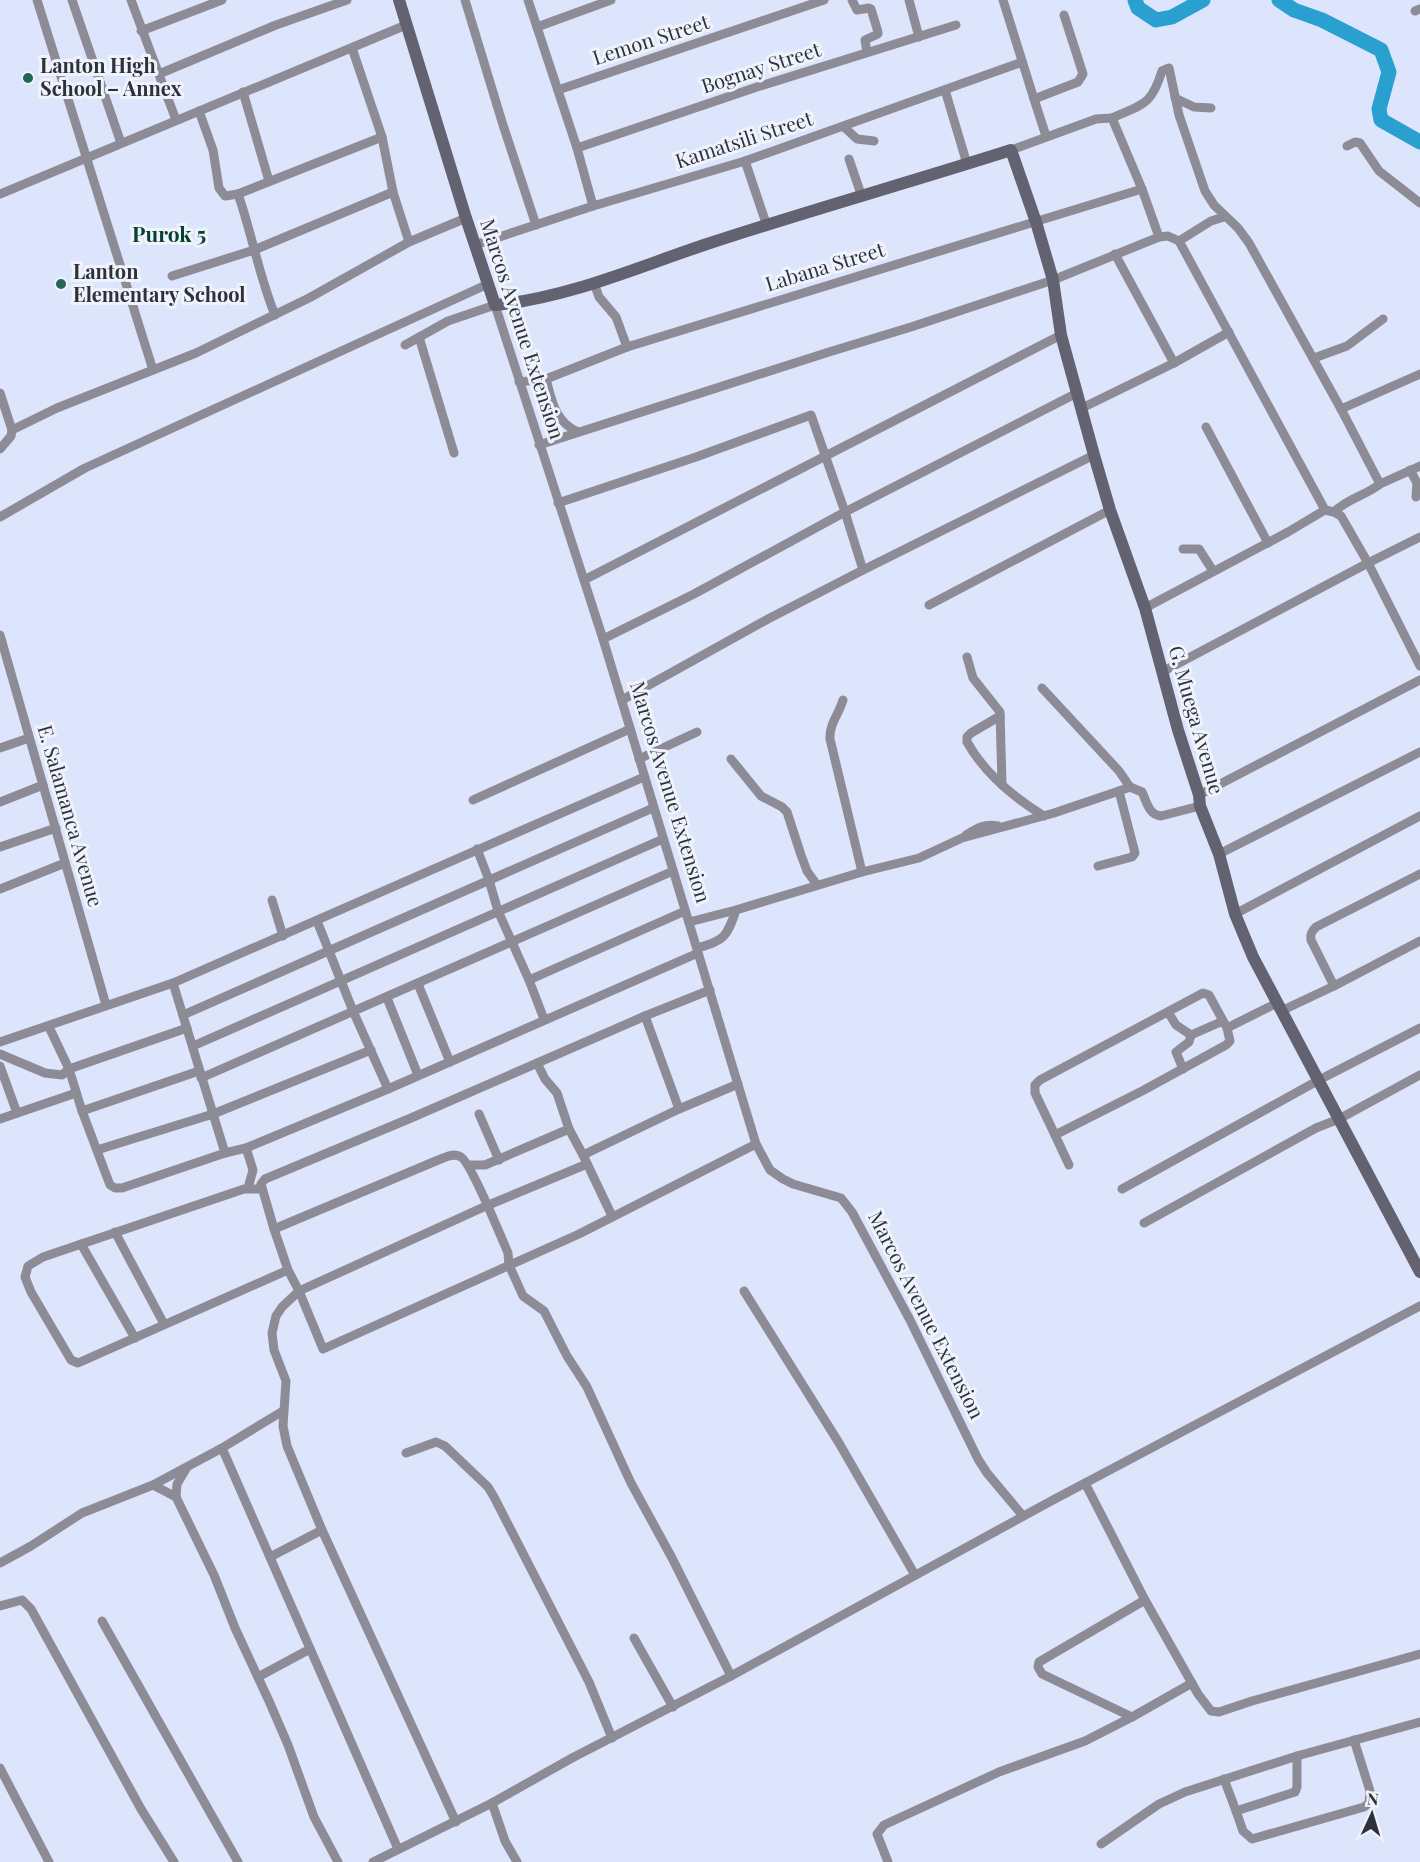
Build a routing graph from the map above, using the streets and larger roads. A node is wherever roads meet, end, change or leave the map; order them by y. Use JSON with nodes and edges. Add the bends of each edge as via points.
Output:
{"nodes":[{"id":1,"x":37,"y":0,"type":"edge"},
{"id":2,"x":72,"y":0,"type":"edge"},
{"id":3,"x":131,"y":0,"type":"edge"},
{"id":4,"x":222,"y":0,"type":"edge"},
{"id":5,"x":347,"y":0,"type":"edge"},
{"id":6,"x":399,"y":0,"type":"edge"},
{"id":7,"x":465,"y":0,"type":"edge"},
{"id":8,"x":528,"y":0,"type":"edge"},
{"id":9,"x":611,"y":0,"type":"edge"},
{"id":10,"x":824,"y":0,"type":"edge"},
{"id":11,"x":852,"y":0,"type":"edge"},
{"id":12,"x":909,"y":0,"type":"edge"},
{"id":13,"x":1004,"y":0,"type":"edge"},
{"id":14,"x":1064,"y":15,"type":"dead end"},
{"id":15,"x":956,"y":25,"type":"dead end"},
{"id":16,"x":406,"y":26,"type":"junction"},
{"id":17,"x":537,"y":27,"type":"junction"},
{"id":18,"x":141,"y":31,"type":"junction"},
{"id":19,"x":919,"y":37,"type":"junction"},
{"id":20,"x":352,"y":48,"type":"junction"},
{"id":21,"x":867,"y":52,"type":"junction"},
{"id":22,"x":1022,"y":62,"type":"junction"},
{"id":23,"x":159,"y":74,"type":"junction"},
{"id":24,"x":558,"y":90,"type":"junction"},
{"id":25,"x":945,"y":90,"type":"junction"},
{"id":26,"x":243,"y":92,"type":"junction"},
{"id":27,"x":1175,"y":98,"type":"junction"},
{"id":28,"x":1034,"y":99,"type":"junction"},
{"id":29,"x":1211,"y":108,"type":"dead end"},
{"id":30,"x":199,"y":111,"type":"junction"},
{"id":31,"x":1113,"y":118,"type":"junction"},
{"id":32,"x":176,"y":120,"type":"junction"},
{"id":33,"x":844,"y":126,"type":"junction"},
{"id":34,"x":1046,"y":136,"type":"junction"},
{"id":35,"x":382,"y":137,"type":"junction"},
{"id":36,"x":874,"y":141,"type":"dead end"},
{"id":37,"x":121,"y":143,"type":"junction"},
{"id":38,"x":1347,"y":146,"type":"dead end"},
{"id":39,"x":577,"y":148,"type":"junction"},
{"id":40,"x":1011,"y":150,"type":"junction"},
{"id":41,"x":87,"y":157,"type":"junction"},
{"id":42,"x":849,"y":159,"type":"dead end"},
{"id":43,"x":745,"y":161,"type":"junction"},
{"id":44,"x":967,"y":164,"type":"junction"},
{"id":45,"x":268,"y":181,"type":"junction"},
{"id":46,"x":1142,"y":189,"type":"junction"},
{"id":47,"x":393,"y":192,"type":"junction"},
{"id":48,"x":0,"y":194,"type":"edge"},
{"id":49,"x":238,"y":194,"type":"junction"},
{"id":50,"x":862,"y":197,"type":"junction"},
{"id":51,"x":1420,"y":203,"type":"edge"},
{"id":52,"x":593,"y":206,"type":"junction"},
{"id":53,"x":466,"y":218,"type":"junction"},
{"id":54,"x":1224,"y":218,"type":"junction"},
{"id":55,"x":1036,"y":222,"type":"junction"},
{"id":56,"x":536,"y":225,"type":"junction"},
{"id":57,"x":767,"y":226,"type":"junction"},
{"id":58,"x":1159,"y":237,"type":"junction"},
{"id":59,"x":1179,"y":241,"type":"junction"},
{"id":60,"x":409,"y":242,"type":"junction"},
{"id":61,"x":475,"y":245,"type":"junction"},
{"id":62,"x":254,"y":250,"type":"junction"},
{"id":63,"x":1115,"y":254,"type":"junction"},
{"id":64,"x":172,"y":276,"type":"dead end"},
{"id":65,"x":1053,"y":280,"type":"junction"},
{"id":66,"x":594,"y":283,"type":"junction"},
{"id":67,"x":488,"y":284,"type":"junction"},
{"id":68,"x":495,"y":305,"type":"junction"},
{"id":69,"x":275,"y":315,"type":"junction"},
{"id":70,"x":1383,"y":319,"type":"dead end"},
{"id":71,"x":1229,"y":332,"type":"junction"},
{"id":72,"x":1062,"y":335,"type":"junction"},
{"id":73,"x":419,"y":337,"type":"junction"},
{"id":74,"x":405,"y":345,"type":"dead end"},
{"id":75,"x":627,"y":347,"type":"junction"},
{"id":76,"x":1314,"y":358,"type":"junction"},
{"id":77,"x":1174,"y":363,"type":"junction"},
{"id":78,"x":153,"y":370,"type":"junction"},
{"id":79,"x":1420,"y":374,"type":"edge"},
{"id":80,"x":546,"y":379,"type":"junction"},
{"id":81,"x":519,"y":382,"type":"junction"},
{"id":82,"x":0,"y":393,"type":"edge"},
{"id":83,"x":1077,"y":393,"type":"junction"},
{"id":84,"x":553,"y":402,"type":"junction"},
{"id":85,"x":1082,"y":408,"type":"junction"},
{"id":86,"x":1341,"y":409,"type":"junction"},
{"id":87,"x":1206,"y":427,"type":"dead end"},
{"id":88,"x":12,"y":430,"type":"junction"},
{"id":89,"x":578,"y":432,"type":"junction"},
{"id":90,"x":551,"y":441,"type":"junction"},
{"id":91,"x":539,"y":445,"type":"junction"},
{"id":92,"x":0,"y":449,"type":"edge"},
{"id":93,"x":454,"y":453,"type":"dead end"},
{"id":94,"x":1094,"y":455,"type":"junction"},
{"id":95,"x":825,"y":456,"type":"junction"},
{"id":96,"x":1420,"y":466,"type":"edge"},
{"id":97,"x":1410,"y":470,"type":"junction"},
{"id":98,"x":1380,"y":484,"type":"junction"},
{"id":99,"x":1416,"y":497,"type":"dead end"},
{"id":100,"x":558,"y":503,"type":"junction"},
{"id":101,"x":1110,"y":510,"type":"junction"},
{"id":102,"x":1330,"y":511,"type":"junction"},
{"id":103,"x":845,"y":512,"type":"junction"},
{"id":104,"x":0,"y":517,"type":"edge"},
{"id":105,"x":1420,"y":537,"type":"edge"},
{"id":106,"x":1268,"y":543,"type":"junction"},
{"id":107,"x":1183,"y":549,"type":"dead end"},
{"id":108,"x":1368,"y":563,"type":"junction"},
{"id":109,"x":863,"y":570,"type":"junction"},
{"id":110,"x":1214,"y":571,"type":"junction"},
{"id":111,"x":584,"y":580,"type":"junction"},
{"id":112,"x":929,"y":605,"type":"dead end"},
{"id":113,"x":1145,"y":608,"type":"junction"},
{"id":114,"x":0,"y":635,"type":"edge"},
{"id":115,"x":603,"y":639,"type":"junction"},
{"id":116,"x":967,"y":657,"type":"dead end"},
{"id":117,"x":1420,"y":666,"type":"edge"},
{"id":118,"x":11,"y":672,"type":"junction"},
{"id":119,"x":1162,"y":672,"type":"junction"},
{"id":120,"x":0,"y":675,"type":"edge"},
{"id":121,"x":1420,"y":680,"type":"edge"},
{"id":122,"x":1042,"y":688,"type":"dead end"},
{"id":123,"x":622,"y":700,"type":"junction"},
{"id":124,"x":843,"y":700,"type":"dead end"},
{"id":125,"x":1000,"y":716,"type":"junction"},
{"id":126,"x":630,"y":729,"type":"junction"},
{"id":127,"x":697,"y":732,"type":"dead end"},
{"id":128,"x":30,"y":738,"type":"junction"},
{"id":129,"x":0,"y":748,"type":"edge"},
{"id":130,"x":1420,"y":752,"type":"edge"},
{"id":131,"x":639,"y":759,"type":"junction"},
{"id":132,"x":731,"y":759,"type":"dead end"},
{"id":133,"x":644,"y":777,"type":"junction"},
{"id":134,"x":43,"y":785,"type":"junction"},
{"id":135,"x":1002,"y":785,"type":"junction"},
{"id":136,"x":1130,"y":788,"type":"junction"},
{"id":137,"x":1119,"y":791,"type":"junction"},
{"id":138,"x":473,"y":800,"type":"dead end"},
{"id":139,"x":1199,"y":800,"type":"junction"},
{"id":140,"x":0,"y":802,"type":"edge"},
{"id":141,"x":653,"y":808,"type":"junction"},
{"id":142,"x":1044,"y":816,"type":"junction"},
{"id":143,"x":1420,"y":816,"type":"edge"},
{"id":144,"x":56,"y":828,"type":"junction"},
{"id":145,"x":663,"y":839,"type":"junction"},
{"id":146,"x":0,"y":847,"type":"edge"},
{"id":147,"x":477,"y":849,"type":"junction"},
{"id":148,"x":1219,"y":854,"type":"junction"},
{"id":149,"x":66,"y":862,"type":"junction"},
{"id":150,"x":1098,"y":866,"type":"dead end"},
{"id":151,"x":673,"y":871,"type":"junction"},
{"id":152,"x":862,"y":872,"type":"junction"},
{"id":153,"x":1420,"y":874,"type":"edge"},
{"id":154,"x":489,"y":880,"type":"junction"},
{"id":155,"x":817,"y":885,"type":"junction"},
{"id":156,"x":0,"y":889,"type":"edge"},
{"id":157,"x":272,"y":900,"type":"dead end"},
{"id":158,"x":736,"y":910,"type":"junction"},
{"id":159,"x":498,"y":911,"type":"junction"},
{"id":160,"x":685,"y":911,"type":"junction"},
{"id":161,"x":1235,"y":914,"type":"junction"},
{"id":162,"x":317,"y":921,"type":"junction"},
{"id":163,"x":689,"y":922,"type":"junction"},
{"id":164,"x":283,"y":936,"type":"junction"},
{"id":165,"x":512,"y":941,"type":"junction"},
{"id":166,"x":1420,"y":941,"type":"edge"},
{"id":167,"x":698,"y":950,"type":"junction"},
{"id":168,"x":328,"y":951,"type":"junction"},
{"id":169,"x":529,"y":980,"type":"junction"},
{"id":170,"x":341,"y":981,"type":"junction"},
{"id":171,"x":173,"y":983,"type":"junction"},
{"id":172,"x":418,"y":984,"type":"junction"},
{"id":173,"x":1334,"y":986,"type":"junction"},
{"id":174,"x":710,"y":990,"type":"junction"},
{"id":175,"x":387,"y":998,"type":"junction"},
{"id":176,"x":106,"y":1005,"type":"junction"},
{"id":177,"x":1279,"y":1007,"type":"junction"},
{"id":178,"x":353,"y":1011,"type":"junction"},
{"id":179,"x":1168,"y":1012,"type":"junction"},
{"id":180,"x":183,"y":1015,"type":"junction"},
{"id":181,"x":645,"y":1016,"type":"junction"},
{"id":182,"x":544,"y":1019,"type":"junction"},
{"id":183,"x":1225,"y":1024,"type":"junction"},
{"id":184,"x":49,"y":1027,"type":"junction"},
{"id":185,"x":187,"y":1028,"type":"junction"},
{"id":186,"x":1420,"y":1028,"type":"edge"},
{"id":187,"x":1191,"y":1035,"type":"junction"},
{"id":188,"x":0,"y":1042,"type":"edge"},
{"id":189,"x":193,"y":1046,"type":"junction"},
{"id":190,"x":371,"y":1050,"type":"junction"},
{"id":191,"x":0,"y":1054,"type":"edge"},
{"id":192,"x":450,"y":1062,"type":"junction"},
{"id":193,"x":537,"y":1064,"type":"junction"},
{"id":194,"x":0,"y":1066,"type":"edge"},
{"id":195,"x":1183,"y":1069,"type":"junction"},
{"id":196,"x":69,"y":1070,"type":"junction"},
{"id":197,"x":200,"y":1074,"type":"junction"},
{"id":198,"x":418,"y":1074,"type":"junction"},
{"id":199,"x":1420,"y":1075,"type":"edge"},
{"id":200,"x":1318,"y":1080,"type":"junction"},
{"id":201,"x":738,"y":1084,"type":"junction"},
{"id":202,"x":388,"y":1089,"type":"junction"},
{"id":203,"x":76,"y":1093,"type":"junction"},
{"id":204,"x":679,"y":1109,"type":"junction"},
{"id":205,"x":82,"y":1111,"type":"junction"},
{"id":206,"x":17,"y":1113,"type":"junction"},
{"id":207,"x":213,"y":1114,"type":"junction"},
{"id":208,"x":479,"y":1114,"type":"dead end"},
{"id":209,"x":0,"y":1119,"type":"edge"},
{"id":210,"x":1339,"y":1119,"type":"junction"},
{"id":211,"x":569,"y":1129,"type":"junction"},
{"id":212,"x":1055,"y":1135,"type":"junction"},
{"id":213,"x":756,"y":1144,"type":"junction"},
{"id":214,"x":246,"y":1148,"type":"junction"},
{"id":215,"x":97,"y":1150,"type":"junction"},
{"id":216,"x":225,"y":1153,"type":"junction"},
{"id":217,"x":499,"y":1160,"type":"junction"},
{"id":218,"x":585,"y":1160,"type":"junction"},
{"id":219,"x":469,"y":1165,"type":"junction"},
{"id":220,"x":485,"y":1165,"type":"junction"},
{"id":221,"x":1069,"y":1165,"type":"dead end"},
{"id":222,"x":476,"y":1180,"type":"junction"},
{"id":223,"x":248,"y":1188,"type":"junction"},
{"id":224,"x":262,"y":1189,"type":"junction"},
{"id":225,"x":1122,"y":1189,"type":"dead end"},
{"id":226,"x":486,"y":1206,"type":"junction"},
{"id":227,"x":612,"y":1216,"type":"junction"},
{"id":228,"x":1144,"y":1223,"type":"dead end"},
{"id":229,"x":274,"y":1230,"type":"junction"},
{"id":230,"x":115,"y":1232,"type":"junction"},
{"id":231,"x":81,"y":1244,"type":"junction"},
{"id":232,"x":508,"y":1253,"type":"junction"},
{"id":233,"x":520,"y":1260,"type":"junction"},
{"id":234,"x":508,"y":1264,"type":"junction"},
{"id":235,"x":288,"y":1270,"type":"junction"},
{"id":236,"x":1420,"y":1272,"type":"edge"},
{"id":237,"x":299,"y":1291,"type":"junction"},
{"id":238,"x":744,"y":1291,"type":"dead end"},
{"id":239,"x":1420,"y":1306,"type":"edge"},
{"id":240,"x":164,"y":1324,"type":"junction"},
{"id":241,"x":135,"y":1338,"type":"junction"},
{"id":242,"x":283,"y":1412,"type":"junction"},
{"id":243,"x":222,"y":1448,"type":"junction"},
{"id":244,"x":406,"y":1453,"type":"dead end"},
{"id":245,"x":189,"y":1466,"type":"junction"},
{"id":246,"x":1085,"y":1483,"type":"junction"},
{"id":247,"x":153,"y":1485,"type":"junction"},
{"id":248,"x":176,"y":1497,"type":"junction"},
{"id":249,"x":1023,"y":1516,"type":"junction"},
{"id":250,"x":322,"y":1530,"type":"junction"},
{"id":251,"x":270,"y":1557,"type":"junction"},
{"id":252,"x":0,"y":1563,"type":"edge"},
{"id":253,"x":915,"y":1575,"type":"junction"},
{"id":254,"x":1145,"y":1600,"type":"junction"},
{"id":255,"x":0,"y":1606,"type":"edge"},
{"id":256,"x":102,"y":1621,"type":"dead end"},
{"id":257,"x":634,"y":1638,"type":"dead end"},
{"id":258,"x":310,"y":1649,"type":"junction"},
{"id":259,"x":1420,"y":1654,"type":"edge"},
{"id":260,"x":731,"y":1676,"type":"junction"},
{"id":261,"x":258,"y":1677,"type":"junction"},
{"id":262,"x":1192,"y":1683,"type":"junction"},
{"id":263,"x":673,"y":1707,"type":"junction"},
{"id":264,"x":1132,"y":1717,"type":"junction"},
{"id":265,"x":1420,"y":1722,"type":"edge"},
{"id":266,"x":612,"y":1738,"type":"junction"},
{"id":267,"x":1354,"y":1740,"type":"junction"},
{"id":268,"x":1297,"y":1756,"type":"junction"},
{"id":269,"x":0,"y":1768,"type":"edge"},
{"id":270,"x":1224,"y":1779,"type":"junction"},
{"id":271,"x":492,"y":1803,"type":"junction"},
{"id":272,"x":1236,"y":1811,"type":"junction"},
{"id":273,"x":456,"y":1822,"type":"junction"},
{"id":274,"x":1101,"y":1844,"type":"dead end"},
{"id":275,"x":398,"y":1849,"type":"junction"},
{"id":276,"x":49,"y":1862,"type":"edge"},
{"id":277,"x":174,"y":1862,"type":"edge"},
{"id":278,"x":238,"y":1862,"type":"edge"},
{"id":279,"x":338,"y":1862,"type":"edge"},
{"id":280,"x":373,"y":1862,"type":"edge"},
{"id":281,"x":518,"y":1862,"type":"edge"},
{"id":282,"x":888,"y":1862,"type":"edge"}],
"edges":[{"from":1,"to":41,"type":"street"},
{"from":2,"to":37,"type":"street"},
{"from":3,"to":18,"type":"street"},
{"from":4,"to":18,"type":"street"},
{"from":5,"to":23,"type":"street"},
{"from":6,"to":16,"type":"street","name":"Marcos Avenue Extension"},
{"from":7,"to":56,"type":"street"},
{"from":8,"to":17,"type":"street"},
{"from":9,"to":17,"type":"street"},
{"from":10,"to":24,"type":"street","name":"Lemon Street"},
{"from":11,"to":21,"type":"street","via":[[857,10],[871,9],[878,32],[865,40]]},
{"from":12,"to":19,"type":"street"},
{"from":13,"to":22,"type":"street"},
{"from":14,"to":28,"type":"street","via":[[1083,78]]},
{"from":15,"to":19,"type":"street","name":"Bognay Street"},
{"from":16,"to":20,"type":"street"},
{"from":16,"to":53,"type":"street","name":"Marcos Avenue Extension"},
{"from":17,"to":24,"type":"street"},
{"from":18,"to":23,"type":"street"},
{"from":19,"to":21,"type":"street","name":"Bognay Street"},
{"from":20,"to":26,"type":"street"},
{"from":20,"to":35,"type":"street"},
{"from":21,"to":39,"type":"street","name":"Bognay Street"},
{"from":22,"to":25,"type":"street","name":"Kamatsili Street"},
{"from":22,"to":28,"type":"street"},
{"from":23,"to":32,"type":"street"},
{"from":24,"to":39,"type":"street"},
{"from":25,"to":33,"type":"street","name":"Kamatsili Street"},
{"from":25,"to":44,"type":"street"},
{"from":26,"to":30,"type":"street"},
{"from":26,"to":45,"type":"street"},
{"from":27,"to":29,"type":"street","via":[[1194,107]]},
{"from":27,"to":31,"type":"street","via":[[1171,71],[1166,68],[1152,97]]},
{"from":27,"to":54,"type":"street","via":[[1202,184]]},
{"from":28,"to":34,"type":"street"},
{"from":30,"to":32,"type":"street"},
{"from":30,"to":49,"type":"street","via":[[213,150],[219,188],[225,196]]},
{"from":31,"to":34,"type":"street","via":[[1096,119]]},
{"from":31,"to":46,"type":"street"},
{"from":32,"to":37,"type":"street"},
{"from":33,"to":36,"type":"street","via":[[858,139]]},
{"from":33,"to":43,"type":"street","name":"Kamatsili Street"},
{"from":34,"to":40,"type":"street"},
{"from":35,"to":45,"type":"street"},
{"from":35,"to":47,"type":"street"},
{"from":37,"to":41,"type":"street"},
{"from":38,"to":51,"type":"street","via":[[1360,143],[1379,171]]},
{"from":39,"to":52,"type":"street"},
{"from":40,"to":44,"type":"street"},
{"from":40,"to":55,"type":"street","name":"G. Muega Avenue"},
{"from":41,"to":48,"type":"street"},
{"from":41,"to":78,"type":"street"},
{"from":42,"to":50,"type":"street"},
{"from":43,"to":52,"type":"street","name":"Kamatsili Street"},
{"from":43,"to":57,"type":"street"},
{"from":44,"to":50,"type":"street"},
{"from":45,"to":49,"type":"street"},
{"from":46,"to":55,"type":"street","name":"Labana Street"},
{"from":46,"to":58,"type":"street"},
{"from":47,"to":60,"type":"street"},
{"from":47,"to":62,"type":"street"},
{"from":49,"to":62,"type":"street"},
{"from":50,"to":57,"type":"street"},
{"from":52,"to":56,"type":"street","name":"Kamatsili Street"},
{"from":53,"to":60,"type":"street"},
{"from":53,"to":61,"type":"street","name":"Marcos Avenue Extension"},
{"from":54,"to":59,"type":"street","via":[[1211,221]]},
{"from":54,"to":76,"type":"street","via":[[1249,243]]},
{"from":55,"to":65,"type":"street","name":"G. Muega Avenue"},
{"from":55,"to":75,"type":"street","name":"Labana Street"},
{"from":56,"to":61,"type":"street","name":"Kamatsili Street"},
{"from":57,"to":66,"type":"street"},
{"from":58,"to":59,"type":"street"},
{"from":58,"to":63,"type":"street"},
{"from":59,"to":71,"type":"street"},
{"from":60,"to":69,"type":"street"},
{"from":61,"to":67,"type":"street","name":"Marcos Avenue Extension"},
{"from":62,"to":64,"type":"street"},
{"from":62,"to":69,"type":"street"},
{"from":63,"to":65,"type":"street"},
{"from":63,"to":77,"type":"street"},
{"from":65,"to":72,"type":"street","name":"G. Muega Avenue"},
{"from":65,"to":89,"type":"street"},
{"from":66,"to":68,"type":"street"},
{"from":66,"to":75,"type":"street","via":[[599,297],[616,317]]},
{"from":67,"to":68,"type":"street","name":"Marcos Avenue Extension"},
{"from":67,"to":104,"type":"street","via":[[85,468]]},
{"from":68,"to":73,"type":"street","via":[[447,321]]},
{"from":68,"to":81,"type":"street","name":"Marcos Avenue Extension"},
{"from":69,"to":78,"type":"street"},
{"from":70,"to":76,"type":"street","via":[[1347,346]]},
{"from":71,"to":77,"type":"street"},
{"from":71,"to":102,"type":"street"},
{"from":72,"to":83,"type":"street","name":"G. Muega Avenue"},
{"from":72,"to":95,"type":"street"},
{"from":73,"to":74,"type":"street"},
{"from":73,"to":93,"type":"street"},
{"from":75,"to":80,"type":"street","name":"Labana Street"},
{"from":76,"to":86,"type":"street"},
{"from":77,"to":85,"type":"street"},
{"from":78,"to":88,"type":"street"},
{"from":79,"to":86,"type":"street"},
{"from":80,"to":81,"type":"street","name":"Labana Street"},
{"from":80,"to":84,"type":"street"},
{"from":81,"to":91,"type":"street","name":"Marcos Avenue Extension"},
{"from":82,"to":88,"type":"street"},
{"from":83,"to":85,"type":"street","name":"G. Muega Avenue"},
{"from":83,"to":103,"type":"street"},
{"from":84,"to":89,"type":"street","via":[[563,424]]},
{"from":84,"to":90,"type":"street"},
{"from":85,"to":94,"type":"street","name":"G. Muega Avenue"},
{"from":86,"to":98,"type":"street"},
{"from":87,"to":106,"type":"street"},
{"from":88,"to":92,"type":"street"},
{"from":89,"to":90,"type":"street"},
{"from":90,"to":91,"type":"street"},
{"from":91,"to":100,"type":"street","name":"Marcos Avenue Extension"},
{"from":94,"to":101,"type":"street","name":"G. Muega Avenue"},
{"from":94,"to":109,"type":"street"},
{"from":95,"to":100,"type":"street","via":[[811,415]]},
{"from":95,"to":103,"type":"street"},
{"from":95,"to":111,"type":"street"},
{"from":96,"to":97,"type":"street"},
{"from":97,"to":98,"type":"street"},
{"from":97,"to":99,"type":"street","via":[[1417,483]]},
{"from":98,"to":102,"type":"street"},
{"from":100,"to":111,"type":"street","name":"Marcos Avenue Extension"},
{"from":101,"to":112,"type":"street"},
{"from":101,"to":113,"type":"street","name":"G. Muega Avenue"},
{"from":102,"to":106,"type":"street"},
{"from":102,"to":108,"type":"street","via":[[1346,523]]},
{"from":103,"to":109,"type":"street"},
{"from":103,"to":115,"type":"street"},
{"from":105,"to":108,"type":"street"},
{"from":106,"to":110,"type":"street"},
{"from":107,"to":110,"type":"street","via":[[1199,549]]},
{"from":108,"to":117,"type":"street"},
{"from":108,"to":119,"type":"street"},
{"from":109,"to":123,"type":"street"},
{"from":110,"to":113,"type":"street"},
{"from":111,"to":115,"type":"street","name":"Marcos Avenue Extension"},
{"from":113,"to":119,"type":"street","name":"G. Muega Avenue"},
{"from":114,"to":118,"type":"street","name":"E. Salamanca Avenue"},
{"from":115,"to":123,"type":"street","name":"Marcos Avenue Extension"},
{"from":116,"to":125,"type":"street","via":[[973,678],[998,708]]},
{"from":118,"to":120,"type":"street"},
{"from":118,"to":128,"type":"street","name":"E. Salamanca Avenue"},
{"from":119,"to":139,"type":"street","name":"G. Muega Avenue"},
{"from":121,"to":139,"type":"street"},
{"from":122,"to":136,"type":"street"},
{"from":123,"to":126,"type":"street","name":"Marcos Avenue Extension"},
{"from":124,"to":152,"type":"street","via":[[831,724],[830,739]]},
{"from":125,"to":135,"type":"street"},
{"from":125,"to":135,"type":"street","via":[[970,733],[967,742]]},
{"from":126,"to":131,"type":"street","name":"Marcos Avenue Extension"},
{"from":126,"to":138,"type":"street"},
{"from":127,"to":131,"type":"street"},
{"from":128,"to":129,"type":"street"},
{"from":128,"to":134,"type":"street","name":"E. Salamanca Avenue"},
{"from":130,"to":148,"type":"street"},
{"from":131,"to":133,"type":"street","name":"Marcos Avenue Extension"},
{"from":132,"to":155,"type":"street","via":[[761,795],[787,812],[807,871]]},
{"from":133,"to":141,"type":"street","name":"Marcos Avenue Extension"},
{"from":133,"to":147,"type":"street"},
{"from":134,"to":140,"type":"street"},
{"from":134,"to":144,"type":"street","name":"E. Salamanca Avenue"},
{"from":135,"to":142,"type":"street"},
{"from":136,"to":137,"type":"street"},
{"from":136,"to":139,"type":"street","via":[[1142,792],[1155,815]]},
{"from":137,"to":142,"type":"street"},
{"from":137,"to":150,"type":"street","via":[[1135,853]]},
{"from":139,"to":148,"type":"street","name":"G. Muega Avenue"},
{"from":141,"to":145,"type":"street","name":"Marcos Avenue Extension"},
{"from":141,"to":154,"type":"street"},
{"from":142,"to":152,"type":"street","via":[[962,838],[919,858]]},
{"from":143,"to":161,"type":"street"},
{"from":144,"to":146,"type":"street"},
{"from":144,"to":149,"type":"street","name":"E. Salamanca Avenue"},
{"from":145,"to":151,"type":"street","name":"Marcos Avenue Extension"},
{"from":145,"to":159,"type":"street"},
{"from":147,"to":154,"type":"street"},
{"from":147,"to":162,"type":"street"},
{"from":148,"to":161,"type":"street","name":"G. Muega Avenue"},
{"from":149,"to":156,"type":"street"},
{"from":149,"to":176,"type":"street","name":"E. Salamanca Avenue"},
{"from":151,"to":160,"type":"street","name":"Marcos Avenue Extension"},
{"from":151,"to":165,"type":"street"},
{"from":152,"to":155,"type":"street"},
{"from":153,"to":173,"type":"street","via":[[1316,927],[1311,940]]},
{"from":154,"to":159,"type":"street"},
{"from":154,"to":168,"type":"street"},
{"from":155,"to":158,"type":"street"},
{"from":157,"to":164,"type":"street"},
{"from":158,"to":163,"type":"street"},
{"from":158,"to":167,"type":"street","via":[[722,940]]},
{"from":159,"to":165,"type":"street"},
{"from":159,"to":170,"type":"street"},
{"from":160,"to":163,"type":"street","name":"Marcos Avenue Extension"},
{"from":160,"to":169,"type":"street"},
{"from":161,"to":177,"type":"street","name":"G. Muega Avenue"},
{"from":162,"to":164,"type":"street"},
{"from":162,"to":168,"type":"street"},
{"from":163,"to":167,"type":"street","name":"Marcos Avenue Extension"},
{"from":164,"to":171,"type":"street"},
{"from":165,"to":169,"type":"street"},
{"from":165,"to":172,"type":"street"},
{"from":166,"to":173,"type":"street"},
{"from":167,"to":174,"type":"street","name":"Marcos Avenue Extension"},
{"from":167,"to":182,"type":"street"},
{"from":168,"to":170,"type":"street"},
{"from":168,"to":180,"type":"street"},
{"from":169,"to":182,"type":"street"},
{"from":170,"to":178,"type":"street"},
{"from":170,"to":189,"type":"street"},
{"from":171,"to":176,"type":"street"},
{"from":171,"to":180,"type":"street"},
{"from":172,"to":175,"type":"street"},
{"from":172,"to":192,"type":"street"},
{"from":173,"to":177,"type":"street"},
{"from":174,"to":181,"type":"street"},
{"from":174,"to":201,"type":"street","name":"Marcos Avenue Extension"},
{"from":175,"to":178,"type":"street"},
{"from":175,"to":198,"type":"street"},
{"from":176,"to":184,"type":"street"},
{"from":177,"to":183,"type":"street"},
{"from":177,"to":200,"type":"street","name":"G. Muega Avenue"},
{"from":178,"to":190,"type":"street"},
{"from":178,"to":197,"type":"street"},
{"from":179,"to":183,"type":"street","via":[[1207,993]]},
{"from":179,"to":187,"type":"street","via":[[1176,1025]]},
{"from":179,"to":212,"type":"street","via":[[1035,1085]]},
{"from":180,"to":185,"type":"street"},
{"from":181,"to":193,"type":"street"},
{"from":181,"to":204,"type":"street"},
{"from":182,"to":192,"type":"street"},
{"from":183,"to":187,"type":"street"},
{"from":183,"to":195,"type":"street","via":[[1229,1043]]},
{"from":184,"to":188,"type":"street"},
{"from":184,"to":196,"type":"street"},
{"from":185,"to":189,"type":"street"},
{"from":185,"to":196,"type":"street"},
{"from":186,"to":200,"type":"street"},
{"from":187,"to":195,"type":"street","via":[[1189,1042],[1176,1052]]},
{"from":189,"to":197,"type":"street"},
{"from":190,"to":202,"type":"street"},
{"from":190,"to":207,"type":"street"},
{"from":191,"to":196,"type":"street","via":[[45,1073],[62,1075]]},
{"from":192,"to":198,"type":"street"},
{"from":193,"to":211,"type":"street","via":[[563,1106]]},
{"from":193,"to":224,"type":"street","via":[[265,1179]]},
{"from":194,"to":206,"type":"street"},
{"from":195,"to":212,"type":"street"},
{"from":196,"to":203,"type":"street"},
{"from":197,"to":205,"type":"street"},
{"from":197,"to":207,"type":"street"},
{"from":198,"to":202,"type":"street"},
{"from":199,"to":210,"type":"street"},
{"from":200,"to":210,"type":"street","name":"G. Muega Avenue"},
{"from":200,"to":225,"type":"street"},
{"from":201,"to":204,"type":"street"},
{"from":201,"to":213,"type":"street","name":"Marcos Avenue Extension"},
{"from":202,"to":214,"type":"street"},
{"from":203,"to":205,"type":"street"},
{"from":203,"to":206,"type":"street"},
{"from":204,"to":218,"type":"street"},
{"from":205,"to":215,"type":"street"},
{"from":206,"to":209,"type":"street"},
{"from":207,"to":215,"type":"street"},
{"from":207,"to":216,"type":"street"},
{"from":208,"to":217,"type":"street"},
{"from":210,"to":228,"type":"street"},
{"from":210,"to":236,"type":"street","name":"G. Muega Avenue"},
{"from":211,"to":217,"type":"street"},
{"from":211,"to":218,"type":"street"},
{"from":212,"to":221,"type":"street"},
{"from":213,"to":227,"type":"street"},
{"from":213,"to":249,"type":"street","name":"Marcos Avenue Extension","via":[[765,1164],[783,1179],[836,1196],[846,1204],[910,1320],[975,1452]]},
{"from":214,"to":216,"type":"street"},
{"from":214,"to":223,"type":"street","via":[[253,1170]]},
{"from":215,"to":216,"type":"street","via":[[110,1185],[119,1188]]},
{"from":217,"to":220,"type":"street"},
{"from":218,"to":226,"type":"street"},
{"from":218,"to":227,"type":"street"},
{"from":219,"to":220,"type":"street"},
{"from":219,"to":222,"type":"street"},
{"from":219,"to":229,"type":"street","via":[[460,1156],[449,1156]]},
{"from":220,"to":222,"type":"street"},
{"from":222,"to":226,"type":"street"},
{"from":223,"to":224,"type":"street"},
{"from":223,"to":230,"type":"street"},
{"from":224,"to":229,"type":"street"},
{"from":226,"to":232,"type":"street"},
{"from":226,"to":237,"type":"street"},
{"from":227,"to":233,"type":"street"},
{"from":229,"to":235,"type":"street"},
{"from":230,"to":231,"type":"street"},
{"from":230,"to":240,"type":"street"},
{"from":231,"to":241,"type":"street"},
{"from":231,"to":241,"type":"street","via":[[43,1257],[25,1271],[44,1315],[74,1362]]},
{"from":232,"to":233,"type":"street"},
{"from":232,"to":234,"type":"street"},
{"from":233,"to":234,"type":"street"},
{"from":234,"to":237,"type":"street","via":[[323,1349]]},
{"from":234,"to":260,"type":"street","via":[[523,1296],[544,1311],[587,1387],[631,1483]]},
{"from":235,"to":237,"type":"street"},
{"from":235,"to":240,"type":"street"},
{"from":237,"to":242,"type":"street","via":[[282,1306],[272,1333],[286,1381]]},
{"from":238,"to":253,"type":"street"},
{"from":239,"to":246,"type":"street"},
{"from":240,"to":241,"type":"street"},
{"from":242,"to":243,"type":"street"},
{"from":242,"to":250,"type":"street","via":[[287,1446]]},
{"from":243,"to":245,"type":"street"},
{"from":243,"to":251,"type":"street"},
{"from":244,"to":266,"type":"street","via":[[436,1442],[488,1487],[589,1682]]},
{"from":245,"to":247,"type":"street"},
{"from":245,"to":248,"type":"street","via":[[179,1479]]},
{"from":246,"to":249,"type":"street"},
{"from":246,"to":254,"type":"street"},
{"from":247,"to":248,"type":"street"},
{"from":247,"to":252,"type":"street","via":[[82,1514]]},
{"from":248,"to":261,"type":"street"},
{"from":249,"to":253,"type":"street"},
{"from":250,"to":251,"type":"street"},
{"from":250,"to":273,"type":"street"},
{"from":251,"to":258,"type":"street"},
{"from":253,"to":260,"type":"street"},
{"from":254,"to":262,"type":"street"},
{"from":254,"to":264,"type":"street","via":[[1039,1662],[1038,1667],[1042,1674]]},
{"from":255,"to":277,"type":"street","via":[[22,1600],[31,1609]]},
{"from":256,"to":278,"type":"street"},
{"from":257,"to":263,"type":"street"},
{"from":258,"to":261,"type":"street"},
{"from":258,"to":275,"type":"street"},
{"from":259,"to":262,"type":"street","via":[[1219,1712],[1207,1709]]},
{"from":260,"to":263,"type":"street"},
{"from":261,"to":279,"type":"street","via":[[314,1817]]},
{"from":262,"to":264,"type":"street"},
{"from":263,"to":266,"type":"street"},
{"from":264,"to":282,"type":"street","via":[[1085,1741],[984,1778],[885,1825],[878,1834]]},
{"from":265,"to":267,"type":"street"},
{"from":266,"to":271,"type":"street"},
{"from":267,"to":268,"type":"street"},
{"from":267,"to":272,"type":"street","via":[[1370,1791],[1369,1803],[1364,1807],[1252,1839]]},
{"from":268,"to":270,"type":"street"},
{"from":268,"to":272,"type":"street","via":[[1295,1792]]},
{"from":269,"to":276,"type":"street"},
{"from":270,"to":272,"type":"street"},
{"from":270,"to":274,"type":"street","via":[[1174,1796]]},
{"from":271,"to":273,"type":"street"},
{"from":271,"to":281,"type":"street","via":[[505,1841]]},
{"from":273,"to":275,"type":"street"},
{"from":275,"to":280,"type":"street"}]}
